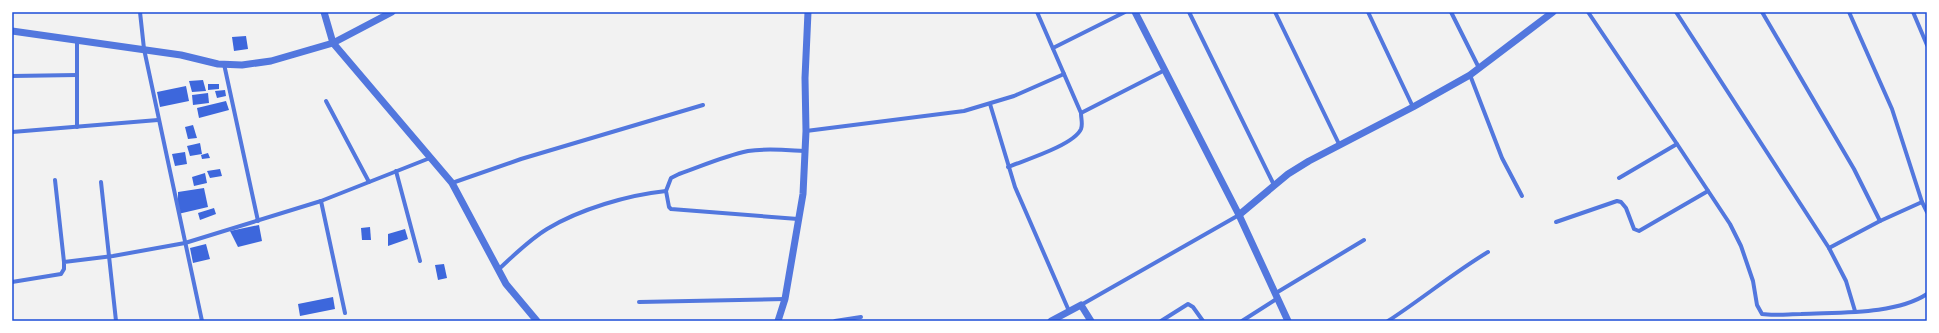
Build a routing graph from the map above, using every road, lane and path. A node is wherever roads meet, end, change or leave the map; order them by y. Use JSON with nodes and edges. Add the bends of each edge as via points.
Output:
{"nodes":[{"id":1,"x":140,"y":12,"type":"edge"},
{"id":2,"x":324,"y":12,"type":"edge"},
{"id":3,"x":392,"y":12,"type":"edge"},
{"id":4,"x":808,"y":12,"type":"edge"},
{"id":5,"x":1037,"y":12,"type":"edge"},
{"id":6,"x":1126,"y":12,"type":"edge"},
{"id":7,"x":1135,"y":12,"type":"edge"},
{"id":8,"x":1189,"y":12,"type":"edge"},
{"id":9,"x":1275,"y":12,"type":"edge"},
{"id":10,"x":1368,"y":12,"type":"edge"},
{"id":11,"x":1451,"y":12,"type":"edge"},
{"id":12,"x":1553,"y":12,"type":"edge"},
{"id":13,"x":1588,"y":12,"type":"edge"},
{"id":14,"x":1676,"y":12,"type":"edge"},
{"id":15,"x":1762,"y":12,"type":"edge"},
{"id":16,"x":1849,"y":12,"type":"edge"},
{"id":17,"x":1913,"y":12,"type":"edge"},
{"id":18,"x":12,"y":32,"type":"edge"},
{"id":19,"x":77,"y":41,"type":"junction"},
{"id":20,"x":333,"y":43,"type":"junction"},
{"id":21,"x":1927,"y":45,"type":"edge"},
{"id":22,"x":1053,"y":48,"type":"junction"},
{"id":23,"x":144,"y":49,"type":"junction"},
{"id":24,"x":224,"y":64,"type":"junction"},
{"id":25,"x":1479,"y":68,"type":"junction"},
{"id":26,"x":1165,"y":70,"type":"junction"},
{"id":27,"x":1064,"y":74,"type":"junction"},
{"id":28,"x":77,"y":75,"type":"junction"},
{"id":29,"x":1470,"y":75,"type":"junction"},
{"id":30,"x":12,"y":76,"type":"edge"},
{"id":31,"x":326,"y":101,"type":"dead end"},
{"id":32,"x":990,"y":104,"type":"junction"},
{"id":33,"x":703,"y":105,"type":"dead end"},
{"id":34,"x":1413,"y":107,"type":"junction"},
{"id":35,"x":1081,"y":113,"type":"junction"},
{"id":36,"x":158,"y":120,"type":"junction"},
{"id":37,"x":77,"y":127,"type":"junction"},
{"id":38,"x":806,"y":131,"type":"junction"},
{"id":39,"x":12,"y":132,"type":"edge"},
{"id":40,"x":1339,"y":144,"type":"junction"},
{"id":41,"x":1677,"y":144,"type":"junction"},
{"id":42,"x":804,"y":151,"type":"junction"},
{"id":43,"x":430,"y":158,"type":"junction"},
{"id":44,"x":1008,"y":167,"type":"junction"},
{"id":45,"x":396,"y":171,"type":"junction"},
{"id":46,"x":1619,"y":178,"type":"dead end"},
{"id":47,"x":55,"y":180,"type":"dead end"},
{"id":48,"x":101,"y":182,"type":"dead end"},
{"id":49,"x":369,"y":182,"type":"junction"},
{"id":50,"x":452,"y":184,"type":"junction"},
{"id":51,"x":1274,"y":185,"type":"junction"},
{"id":52,"x":666,"y":191,"type":"junction"},
{"id":53,"x":1708,"y":191,"type":"junction"},
{"id":54,"x":1522,"y":196,"type":"dead end"},
{"id":55,"x":321,"y":201,"type":"junction"},
{"id":56,"x":1922,"y":202,"type":"junction"},
{"id":57,"x":1927,"y":212,"type":"edge"},
{"id":58,"x":1239,"y":215,"type":"junction"},
{"id":59,"x":798,"y":219,"type":"junction"},
{"id":60,"x":258,"y":220,"type":"junction"},
{"id":61,"x":1880,"y":221,"type":"junction"},
{"id":62,"x":1556,"y":222,"type":"dead end"},
{"id":63,"x":1364,"y":240,"type":"dead end"},
{"id":64,"x":185,"y":243,"type":"junction"},
{"id":65,"x":1829,"y":248,"type":"junction"},
{"id":66,"x":1488,"y":252,"type":"dead end"},
{"id":67,"x":109,"y":257,"type":"junction"},
{"id":68,"x":420,"y":260,"type":"dead end"},
{"id":69,"x":64,"y":262,"type":"junction"},
{"id":70,"x":498,"y":270,"type":"junction"},
{"id":71,"x":12,"y":282,"type":"edge"},
{"id":72,"x":1927,"y":294,"type":"edge"},
{"id":73,"x":1277,"y":295,"type":"junction"},
{"id":74,"x":785,"y":299,"type":"junction"},
{"id":75,"x":639,"y":302,"type":"dead end"},
{"id":76,"x":1081,"y":304,"type":"junction"},
{"id":77,"x":1069,"y":311,"type":"junction"},
{"id":78,"x":1855,"y":311,"type":"junction"},
{"id":79,"x":345,"y":313,"type":"dead end"},
{"id":80,"x":861,"y":317,"type":"dead end"},
{"id":81,"x":116,"y":321,"type":"edge"},
{"id":82,"x":202,"y":321,"type":"edge"},
{"id":83,"x":537,"y":321,"type":"edge"},
{"id":84,"x":778,"y":321,"type":"edge"},
{"id":85,"x":835,"y":321,"type":"edge"},
{"id":86,"x":1051,"y":321,"type":"edge"},
{"id":87,"x":1091,"y":321,"type":"edge"},
{"id":88,"x":1160,"y":321,"type":"edge"},
{"id":89,"x":1203,"y":321,"type":"edge"},
{"id":90,"x":1242,"y":321,"type":"edge"},
{"id":91,"x":1288,"y":321,"type":"edge"},
{"id":92,"x":1388,"y":321,"type":"edge"}],
"edges":[{"from":1,"to":23,"type":"street"},
{"from":2,"to":20,"type":"street"},
{"from":3,"to":20,"type":"street"},
{"from":4,"to":38,"type":"street","via":[[804,78]]},
{"from":5,"to":22,"type":"street"},
{"from":6,"to":22,"type":"street"},
{"from":7,"to":26,"type":"street"},
{"from":8,"to":51,"type":"street"},
{"from":9,"to":40,"type":"street"},
{"from":10,"to":34,"type":"street"},
{"from":11,"to":25,"type":"street"},
{"from":12,"to":25,"type":"street"},
{"from":13,"to":41,"type":"street"},
{"from":14,"to":65,"type":"street"},
{"from":15,"to":61,"type":"street","via":[[1854,169]]},
{"from":16,"to":56,"type":"street","via":[[1892,109]]},
{"from":17,"to":21,"type":"street"},
{"from":18,"to":19,"type":"street"},
{"from":19,"to":23,"type":"street"},
{"from":19,"to":28,"type":"street"},
{"from":20,"to":24,"type":"street","via":[[271,61],[242,65]]},
{"from":20,"to":43,"type":"street"},
{"from":22,"to":27,"type":"street"},
{"from":23,"to":24,"type":"street"},
{"from":23,"to":36,"type":"street"},
{"from":24,"to":60,"type":"street"},
{"from":25,"to":29,"type":"street"},
{"from":26,"to":35,"type":"street"},
{"from":26,"to":58,"type":"street"},
{"from":27,"to":32,"type":"street"},
{"from":27,"to":35,"type":"street"},
{"from":28,"to":30,"type":"street"},
{"from":28,"to":37,"type":"street"},
{"from":29,"to":34,"type":"street"},
{"from":29,"to":54,"type":"street","via":[[1502,158]]},
{"from":31,"to":49,"type":"street"},
{"from":32,"to":38,"type":"street","via":[[964,111]]},
{"from":32,"to":44,"type":"street"},
{"from":33,"to":50,"type":"street","via":[[521,159]]},
{"from":34,"to":40,"type":"street"},
{"from":35,"to":44,"type":"street","via":[[1082,123],[1075,137]]},
{"from":36,"to":37,"type":"street"},
{"from":36,"to":64,"type":"street"},
{"from":37,"to":39,"type":"street"},
{"from":38,"to":42,"type":"street"},
{"from":40,"to":51,"type":"street","via":[[1309,160]]},
{"from":41,"to":46,"type":"street"},
{"from":41,"to":53,"type":"street"},
{"from":42,"to":52,"type":"street","via":[[764,150],[733,154],[673,177]]},
{"from":42,"to":59,"type":"street"},
{"from":43,"to":45,"type":"street"},
{"from":43,"to":50,"type":"street"},
{"from":44,"to":77,"type":"street","via":[[1014,187]]},
{"from":45,"to":49,"type":"street"},
{"from":45,"to":68,"type":"street"},
{"from":47,"to":69,"type":"street"},
{"from":48,"to":67,"type":"street"},
{"from":49,"to":55,"type":"street"},
{"from":50,"to":70,"type":"street"},
{"from":51,"to":58,"type":"street"},
{"from":52,"to":59,"type":"street","via":[[671,209]]},
{"from":52,"to":70,"type":"street","via":[[616,200],[548,228]]},
{"from":53,"to":62,"type":"street","via":[[1639,231],[1634,229],[1624,205],[1617,201]]},
{"from":53,"to":78,"type":"street","via":[[1741,246],[1753,281],[1758,308],[1762,314]]},
{"from":55,"to":60,"type":"street"},
{"from":55,"to":79,"type":"street"},
{"from":56,"to":57,"type":"street"},
{"from":56,"to":61,"type":"street"},
{"from":58,"to":73,"type":"street"},
{"from":58,"to":76,"type":"street"},
{"from":59,"to":74,"type":"street"},
{"from":60,"to":64,"type":"street"},
{"from":61,"to":65,"type":"street"},
{"from":63,"to":73,"type":"street"},
{"from":64,"to":67,"type":"street"},
{"from":64,"to":82,"type":"street"},
{"from":65,"to":78,"type":"street","via":[[1846,281]]},
{"from":66,"to":92,"type":"street","via":[[1458,270]]},
{"from":67,"to":69,"type":"street"},
{"from":67,"to":81,"type":"street"},
{"from":69,"to":71,"type":"street","via":[[61,274]]},
{"from":70,"to":83,"type":"street","via":[[506,284]]},
{"from":72,"to":78,"type":"street","via":[[1901,305]]},
{"from":73,"to":90,"type":"street"},
{"from":73,"to":91,"type":"street"},
{"from":74,"to":75,"type":"street"},
{"from":74,"to":84,"type":"street"},
{"from":76,"to":77,"type":"street"},
{"from":76,"to":87,"type":"street"},
{"from":77,"to":86,"type":"street"},
{"from":80,"to":85,"type":"street"},
{"from":88,"to":89,"type":"street","via":[[1188,304],[1194,306]]}]}
